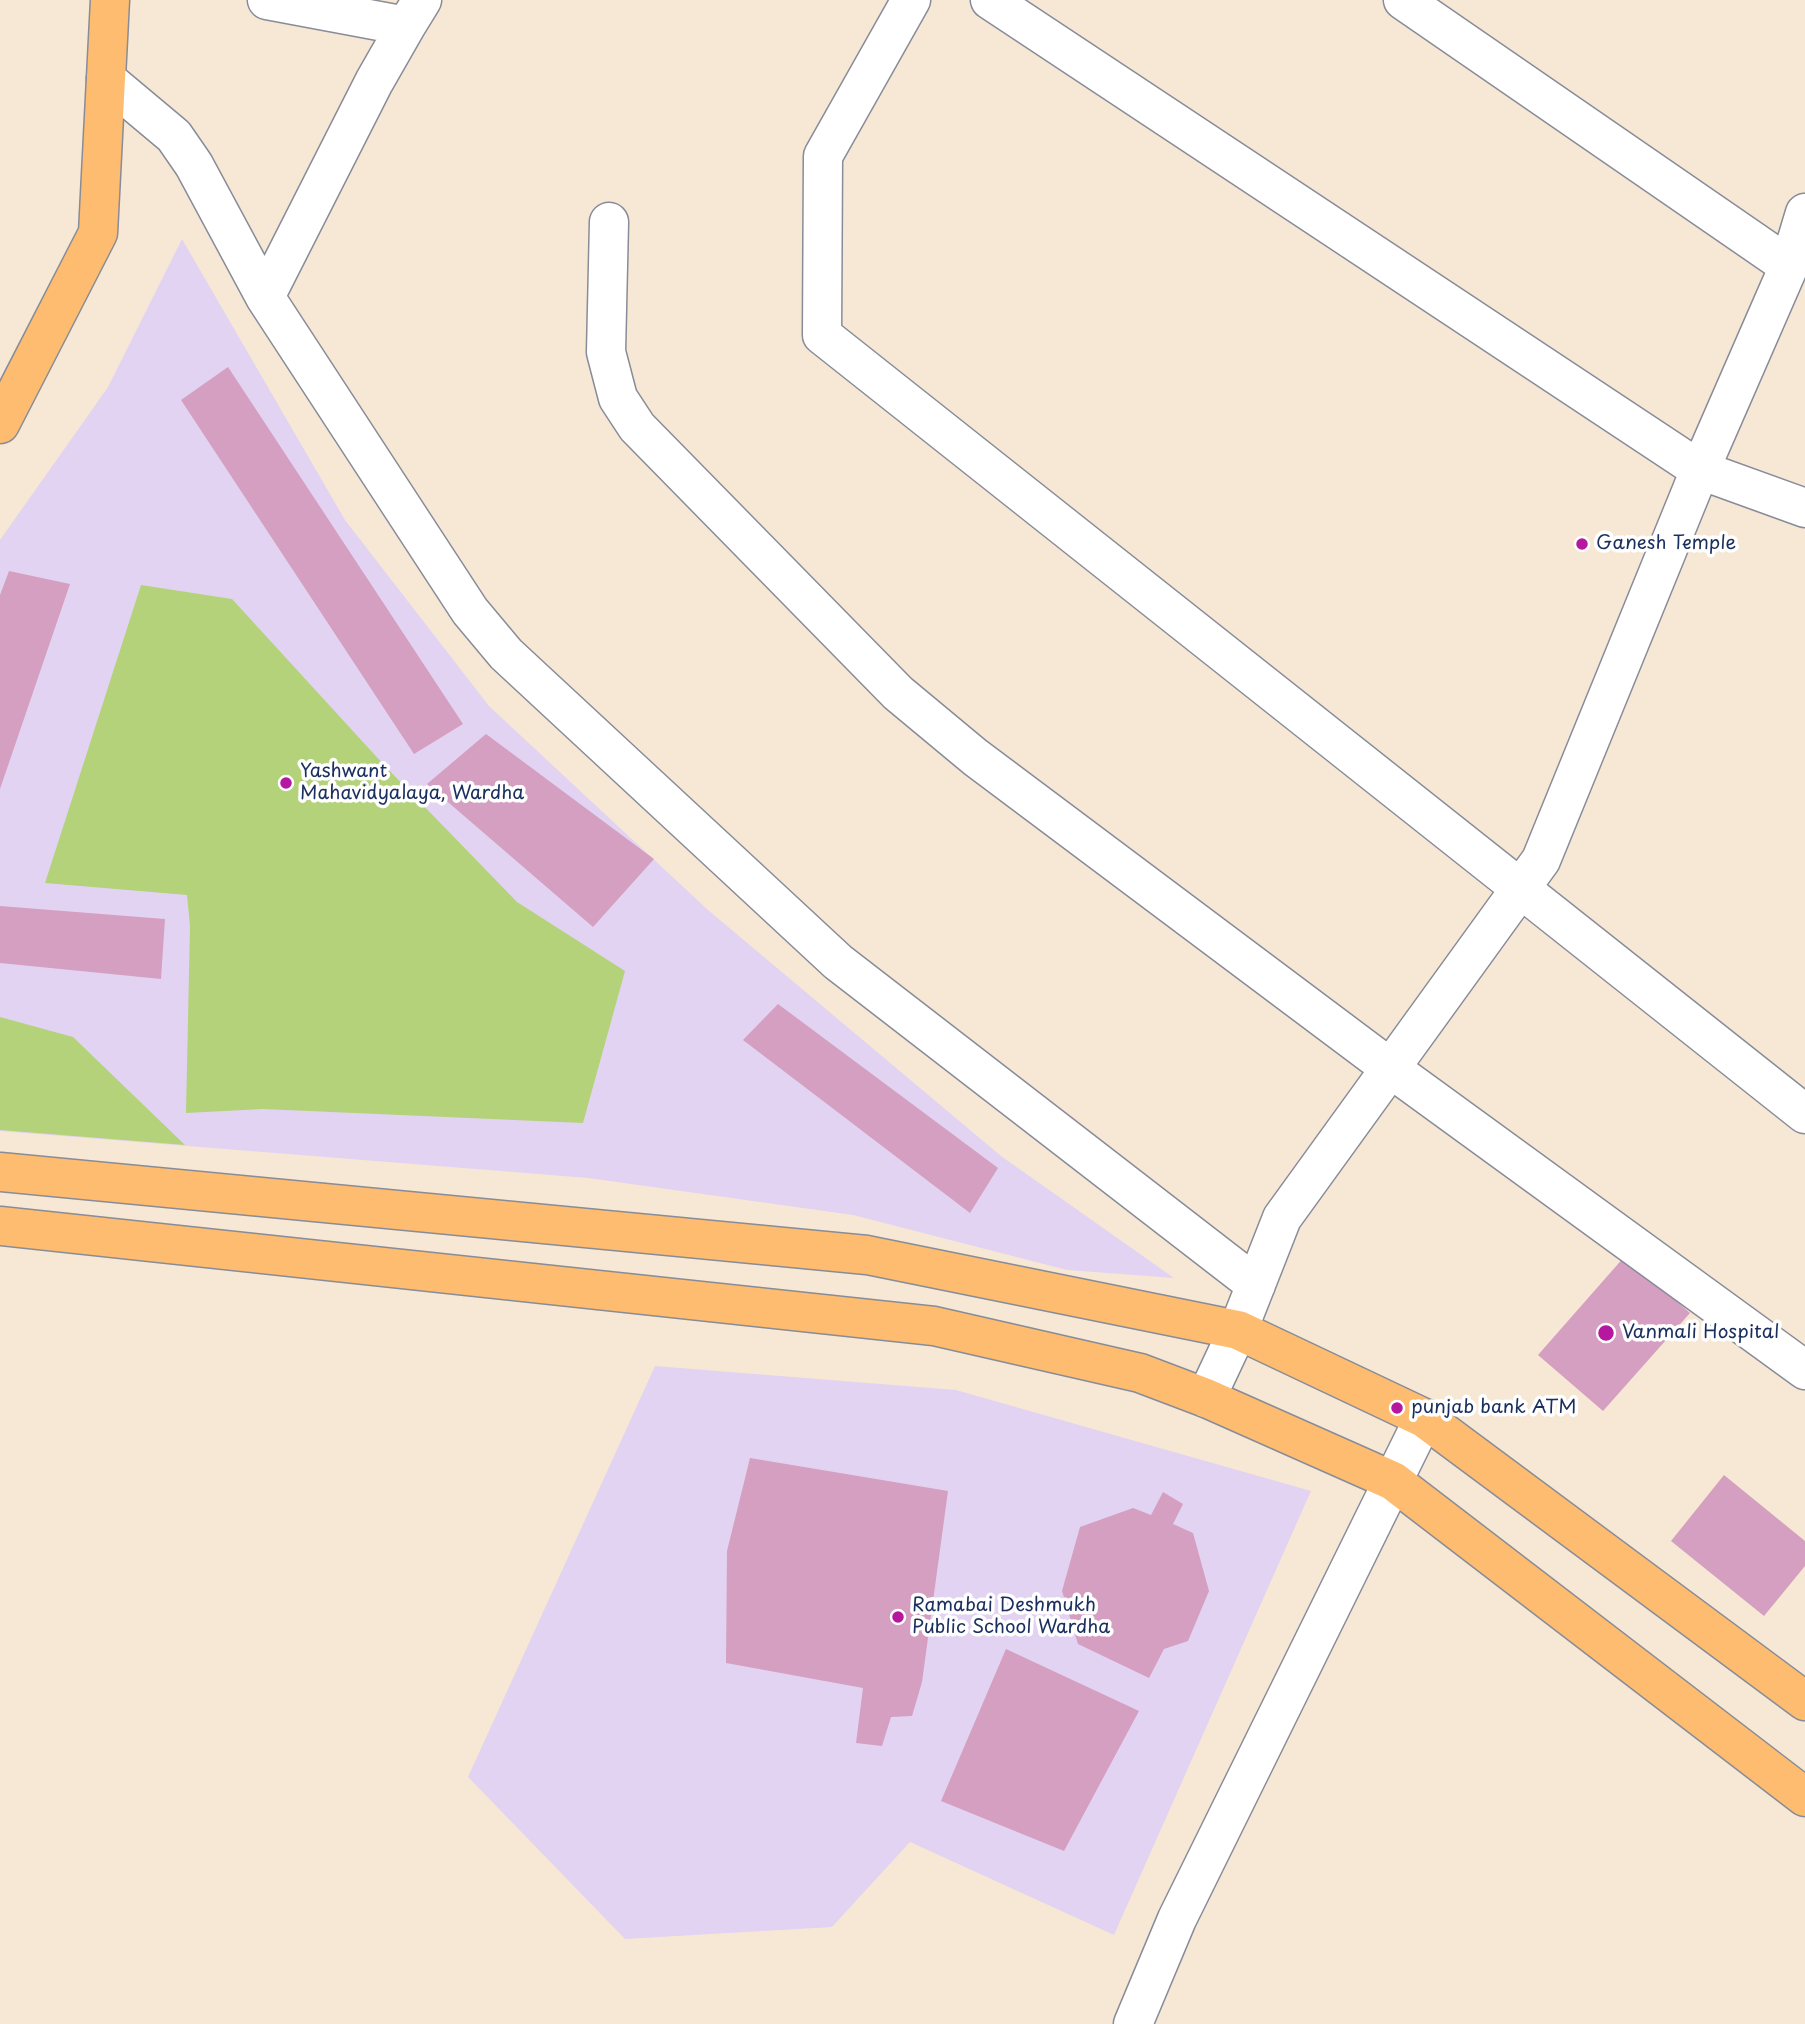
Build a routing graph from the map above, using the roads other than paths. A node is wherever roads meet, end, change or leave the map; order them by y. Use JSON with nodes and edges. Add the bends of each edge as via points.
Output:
{"nodes":[{"id":1,"x":110,"y":0,"type":"edge"},
{"id":2,"x":267,"y":0,"type":"edge"},
{"id":3,"x":911,"y":0,"type":"edge"},
{"id":4,"x":990,"y":0,"type":"edge"},
{"id":5,"x":1403,"y":0,"type":"edge"},
{"id":6,"x":414,"y":13,"type":"edge"},
{"id":7,"x":106,"y":79,"type":"junction"},
{"id":8,"x":1805,"y":213,"type":"edge"},
{"id":9,"x":608,"y":222,"type":"dead end"},
{"id":10,"x":1789,"y":266,"type":"junction"},
{"id":11,"x":265,"y":297,"type":"junction"},
{"id":12,"x":0,"y":424,"type":"edge"},
{"id":13,"x":1700,"y":470,"type":"junction"},
{"id":14,"x":1805,"y":508,"type":"edge"},
{"id":15,"x":1520,"y":889,"type":"junction"},
{"id":16,"x":1390,"y":1068,"type":"junction"},
{"id":17,"x":1805,"y":1114,"type":"edge"},
{"id":18,"x":0,"y":1172,"type":"edge"},
{"id":19,"x":0,"y":1226,"type":"edge"},
{"id":20,"x":1256,"y":1285,"type":"junction"},
{"id":21,"x":1238,"y":1330,"type":"junction"},
{"id":22,"x":1805,"y":1370,"type":"edge"},
{"id":23,"x":1206,"y":1398,"type":"junction"},
{"id":24,"x":1424,"y":1418,"type":"junction"},
{"id":25,"x":1393,"y":1481,"type":"junction"},
{"id":26,"x":1805,"y":1701,"type":"edge"},
{"id":27,"x":1802,"y":1787,"type":"edge"},
{"id":28,"x":1133,"y":2024,"type":"edge"}],
"edges":[{"from":1,"to":7,"type":"main road"},
{"from":2,"to":6,"type":"street"},
{"from":3,"to":15,"type":"street","via":[[823,156],[822,335]]},
{"from":4,"to":13,"type":"street"},
{"from":5,"to":10,"type":"street"},
{"from":6,"to":11,"type":"street"},
{"from":7,"to":11,"type":"street","via":[[174,136]]},
{"from":7,"to":12,"type":"main road","via":[[98,233]]},
{"from":8,"to":10,"type":"street"},
{"from":9,"to":16,"type":"street","via":[[606,352],[618,398],[637,427],[898,693],[1033,802]]},
{"from":10,"to":13,"type":"street"},
{"from":11,"to":20,"type":"street","via":[[470,611],[506,654],[838,962]]},
{"from":13,"to":14,"type":"street"},
{"from":13,"to":15,"type":"street","via":[[1541,860]]},
{"from":15,"to":16,"type":"street"},
{"from":15,"to":17,"type":"street"},
{"from":16,"to":20,"type":"street","via":[[1282,1218]]},
{"from":16,"to":22,"type":"street"},
{"from":18,"to":21,"type":"main road","via":[[867,1255]]},
{"from":19,"to":23,"type":"main road","via":[[934,1326],[1140,1373]]},
{"from":20,"to":21,"type":"street"},
{"from":21,"to":23,"type":"street"},
{"from":21,"to":24,"type":"main road"},
{"from":23,"to":25,"type":"main road"},
{"from":24,"to":25,"type":"street"},
{"from":24,"to":26,"type":"main road"},
{"from":25,"to":27,"type":"main road"},
{"from":25,"to":28,"type":"street","via":[[1177,1919]]}]}
